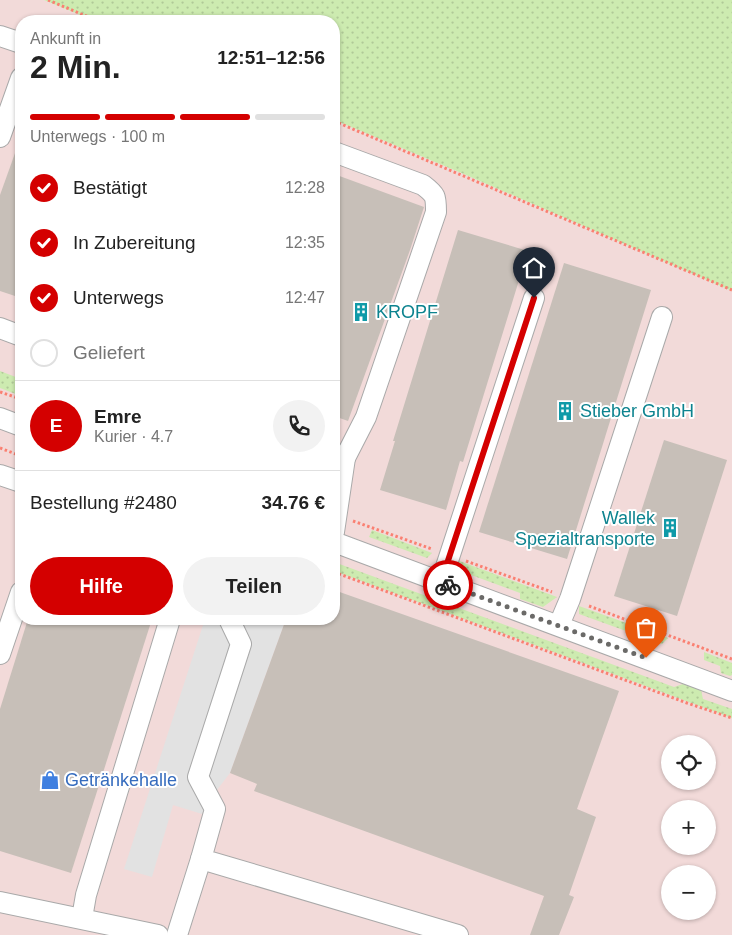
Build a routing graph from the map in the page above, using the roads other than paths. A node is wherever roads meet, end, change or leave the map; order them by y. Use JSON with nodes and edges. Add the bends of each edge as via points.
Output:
{"nodes":[{"id":1,"x":0,"y":36,"type":"edge"},
{"id":2,"x":15,"y":41,"type":"edge"},
{"id":3,"x":15,"y":95,"type":"edge"},
{"id":4,"x":0,"y":137,"type":"edge"},
{"id":5,"x":340,"y":154,"type":"edge"},
{"id":6,"x":534,"y":298,"type":"dead end"},
{"id":7,"x":662,"y":316,"type":"dead end"},
{"id":8,"x":0,"y":328,"type":"edge"},
{"id":9,"x":15,"y":334,"type":"edge"},
{"id":10,"x":0,"y":418,"type":"edge"},
{"id":11,"x":15,"y":424,"type":"edge"},
{"id":12,"x":340,"y":456,"type":"edge"},
{"id":13,"x":0,"y":475,"type":"edge"},
{"id":14,"x":15,"y":480,"type":"edge"},
{"id":15,"x":340,"y":544,"type":"edge"},
{"id":16,"x":441,"y":582,"type":"junction"},
{"id":17,"x":15,"y":610,"type":"edge"},
{"id":18,"x":168,"y":625,"type":"edge"},
{"id":19,"x":232,"y":625,"type":"edge"},
{"id":20,"x":559,"y":625,"type":"junction"},
{"id":21,"x":0,"y":654,"type":"edge"},
{"id":22,"x":732,"y":691,"type":"edge"},
{"id":23,"x":201,"y":859,"type":"junction"},
{"id":24,"x":0,"y":902,"type":"edge"},
{"id":25,"x":82,"y":918,"type":"junction"},
{"id":26,"x":107,"y":930,"type":"edge"},
{"id":27,"x":135,"y":932,"type":"edge"},
{"id":28,"x":158,"y":935,"type":"edge"},
{"id":29,"x":177,"y":935,"type":"edge"},
{"id":30,"x":458,"y":935,"type":"edge"}],
"edges":[{"from":1,"to":2,"type":"street"},
{"from":3,"to":4,"type":"street"},
{"from":5,"to":12,"type":"street","via":[[423,186],[436,198],[436,212],[369,407]]},
{"from":6,"to":16,"type":"street"},
{"from":7,"to":20,"type":"street"},
{"from":8,"to":9,"type":"street"},
{"from":10,"to":11,"type":"street"},
{"from":13,"to":14,"type":"street"},
{"from":15,"to":16,"type":"street"},
{"from":16,"to":20,"type":"street"},
{"from":17,"to":21,"type":"street"},
{"from":18,"to":25,"type":"street","via":[[86,895]]},
{"from":19,"to":23,"type":"street","via":[[241,644],[198,777],[215,809]]},
{"from":20,"to":22,"type":"street"},
{"from":23,"to":29,"type":"street"},
{"from":23,"to":30,"type":"street"},
{"from":24,"to":25,"type":"street"},
{"from":25,"to":26,"type":"street"},
{"from":26,"to":27,"type":"street"},
{"from":27,"to":28,"type":"street"}]}
